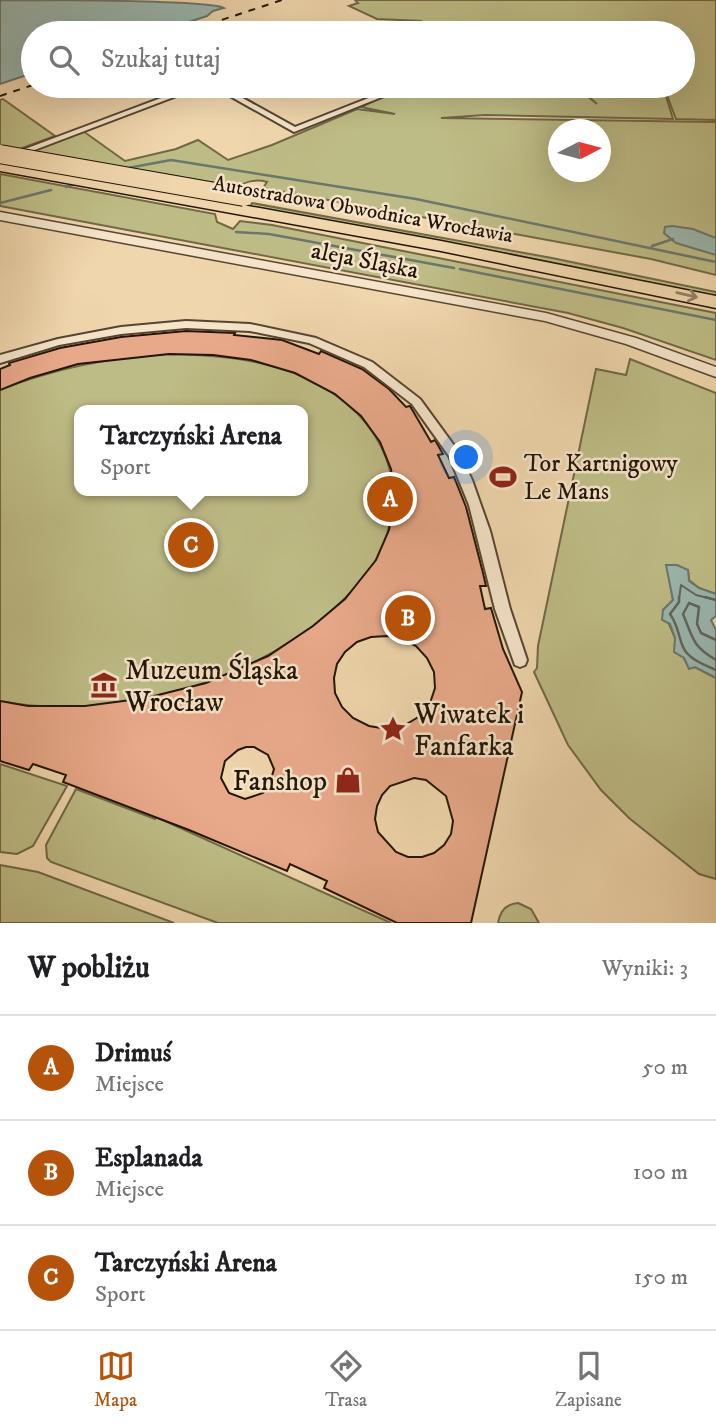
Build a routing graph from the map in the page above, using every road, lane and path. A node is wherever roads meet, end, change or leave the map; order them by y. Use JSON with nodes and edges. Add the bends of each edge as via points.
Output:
{"nodes":[{"id":1,"x":167,"y":98,"type":"edge"},
{"id":2,"x":237,"y":98,"type":"edge"},
{"id":3,"x":375,"y":98,"type":"edge"},
{"id":4,"x":0,"y":154,"type":"edge"},
{"id":5,"x":0,"y":160,"type":"edge"},
{"id":6,"x":0,"y":166,"type":"edge"},
{"id":7,"x":240,"y":203,"type":"junction"},
{"id":8,"x":0,"y":216,"type":"edge"},
{"id":9,"x":716,"y":287,"type":"edge"},
{"id":10,"x":716,"y":302,"type":"edge"},
{"id":11,"x":0,"y":359,"type":"edge"},
{"id":12,"x":716,"y":372,"type":"edge"},
{"id":13,"x":520,"y":660,"type":"dead end"}],
"edges":[{"from":1,"to":5,"type":"street"},
{"from":2,"to":3,"type":"street","via":[[294,130]]},
{"from":4,"to":7,"type":"highway","name":"Autostradowa Obwodnica Wrocławia","bridge":true},
{"from":6,"to":7,"type":"highway","name":"Autostradowa Obwodnica Wrocławia"},
{"from":7,"to":9,"type":"highway","name":"Autostradowa Obwodnica Wrocławia","via":[[442,232]]},
{"from":7,"to":10,"type":"highway","name":"Autostradowa Obwodnica Wrocławia","one_way":true},
{"from":8,"to":12,"type":"street","name":"aleja Śląska","via":[[546,317],[644,345]]},
{"from":11,"to":13,"type":"street","via":[[91,333],[191,323],[286,335],[335,349],[373,367],[417,401],[453,452],[478,510]]}]}
